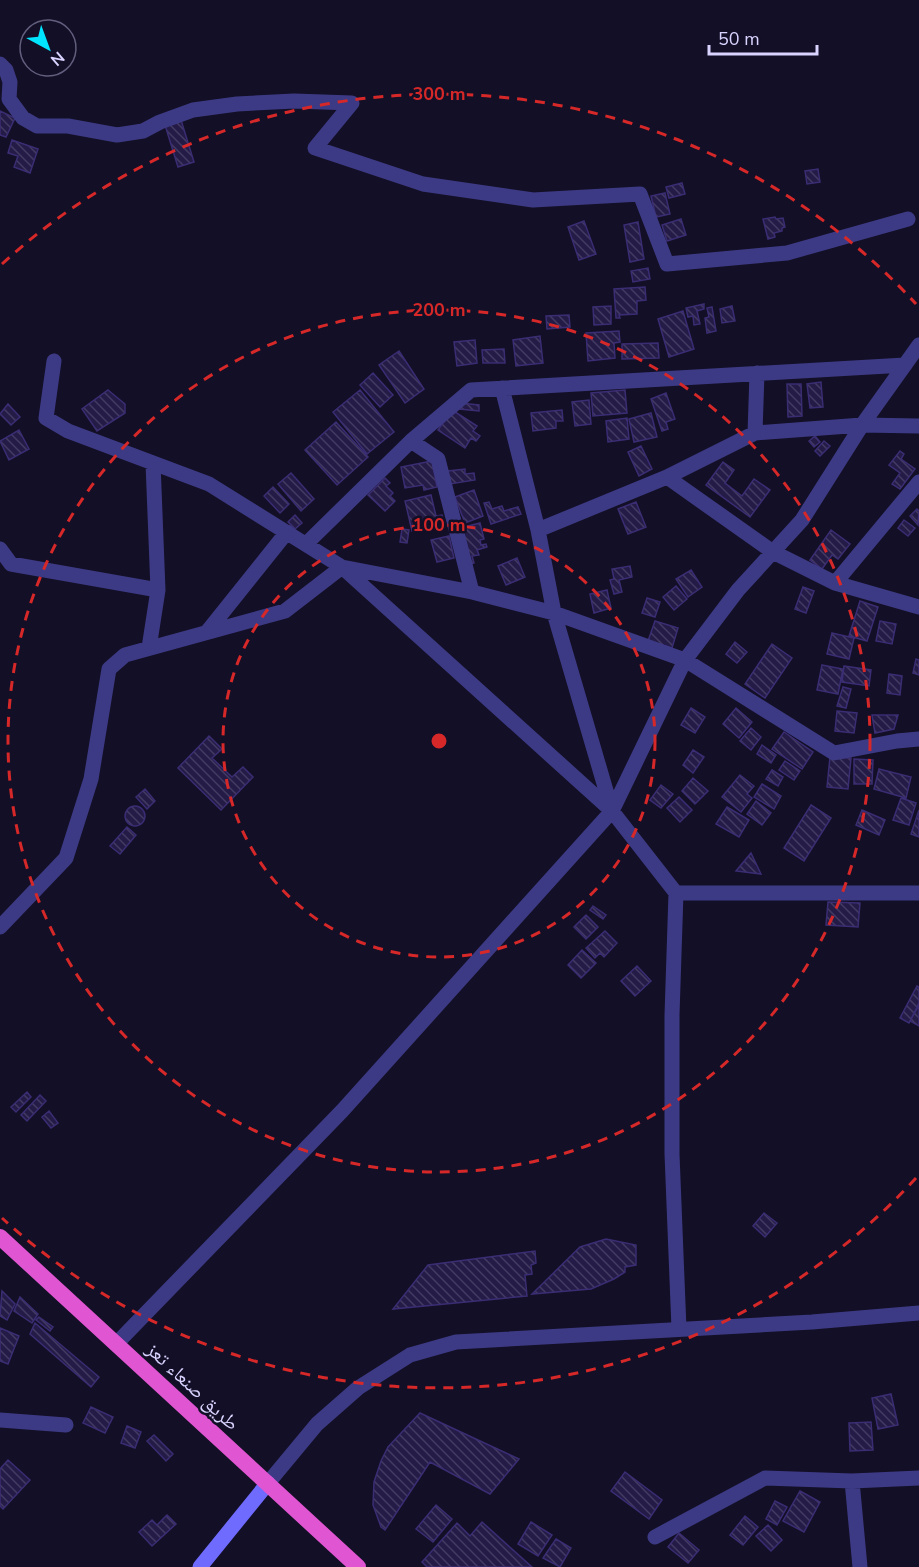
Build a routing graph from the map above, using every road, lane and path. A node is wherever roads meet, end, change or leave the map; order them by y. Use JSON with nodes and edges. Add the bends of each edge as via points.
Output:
{"nodes":[{"id":1,"x":0,"y":64,"type":"edge"},
{"id":2,"x":908,"y":219,"type":"dead end"},
{"id":3,"x":919,"y":345,"type":"edge"},
{"id":4,"x":54,"y":360,"type":"dead end"},
{"id":5,"x":905,"y":365,"type":"junction"},
{"id":6,"x":757,"y":373,"type":"junction"},
{"id":7,"x":501,"y":388,"type":"junction"},
{"id":8,"x":862,"y":425,"type":"junction"},
{"id":9,"x":919,"y":426,"type":"edge"},
{"id":10,"x":755,"y":433,"type":"junction"},
{"id":11,"x":411,"y":441,"type":"junction"},
{"id":12,"x":153,"y":463,"type":"junction"},
{"id":13,"x":667,"y":477,"type":"junction"},
{"id":14,"x":919,"y":482,"type":"edge"},
{"id":15,"x":538,"y":530,"type":"junction"},
{"id":16,"x":287,"y":532,"type":"junction"},
{"id":17,"x":306,"y":544,"type":"junction"},
{"id":18,"x":0,"y":549,"type":"edge"},
{"id":19,"x":773,"y":552,"type":"junction"},
{"id":20,"x":342,"y":567,"type":"junction"},
{"id":21,"x":835,"y":583,"type":"junction"},
{"id":22,"x":158,"y":590,"type":"junction"},
{"id":23,"x":472,"y":592,"type":"junction"},
{"id":24,"x":919,"y":607,"type":"edge"},
{"id":25,"x":554,"y":613,"type":"junction"},
{"id":26,"x":207,"y":632,"type":"junction"},
{"id":27,"x":149,"y":648,"type":"junction"},
{"id":28,"x":685,"y":660,"type":"junction"},
{"id":29,"x":919,"y":739,"type":"edge"},
{"id":30,"x":612,"y":811,"type":"junction"},
{"id":31,"x":676,"y":893,"type":"junction"},
{"id":32,"x":919,"y":893,"type":"edge"},
{"id":33,"x":0,"y":927,"type":"edge"},
{"id":34,"x":0,"y":1237,"type":"edge"},
{"id":35,"x":919,"y":1313,"type":"edge"},
{"id":36,"x":679,"y":1329,"type":"junction"},
{"id":37,"x":116,"y":1344,"type":"junction"},
{"id":38,"x":0,"y":1420,"type":"edge"},
{"id":39,"x":66,"y":1425,"type":"dead end"},
{"id":40,"x":919,"y":1478,"type":"edge"},
{"id":41,"x":852,"y":1481,"type":"junction"},
{"id":42,"x":268,"y":1483,"type":"junction"},
{"id":43,"x":655,"y":1537,"type":"dead end"},
{"id":44,"x":200,"y":1567,"type":"edge"},
{"id":45,"x":358,"y":1567,"type":"edge"},
{"id":46,"x":860,"y":1567,"type":"edge"}],
"edges":[{"from":1,"to":2,"type":"street","via":[[10,82],[9,99],[23,118],[37,126],[68,126],[117,135],[143,131],[193,110],[237,104],[352,103],[315,148],[423,184],[533,200],[640,194],[667,264],[787,253]]},
{"from":3,"to":5,"type":"street"},
{"from":4,"to":12,"type":"street","via":[[46,418],[68,432]]},
{"from":5,"to":6,"type":"street"},
{"from":5,"to":8,"type":"street"},
{"from":6,"to":7,"type":"street"},
{"from":6,"to":10,"type":"street"},
{"from":7,"to":11,"type":"street","via":[[471,390]]},
{"from":7,"to":15,"type":"street"},
{"from":8,"to":9,"type":"street"},
{"from":8,"to":10,"type":"street"},
{"from":8,"to":19,"type":"street","via":[[802,520]]},
{"from":10,"to":13,"type":"street"},
{"from":11,"to":17,"type":"street"},
{"from":11,"to":23,"type":"street","via":[[438,459]]},
{"from":12,"to":16,"type":"street","via":[[209,484]]},
{"from":12,"to":22,"type":"street"},
{"from":13,"to":15,"type":"street"},
{"from":13,"to":19,"type":"street"},
{"from":14,"to":21,"type":"street"},
{"from":15,"to":25,"type":"street"},
{"from":16,"to":17,"type":"street"},
{"from":16,"to":26,"type":"street"},
{"from":17,"to":20,"type":"street"},
{"from":18,"to":22,"type":"street","via":[[11,564]]},
{"from":19,"to":21,"type":"street"},
{"from":19,"to":28,"type":"street","via":[[738,590]]},
{"from":20,"to":23,"type":"street"},
{"from":20,"to":26,"type":"street","via":[[285,611]]},
{"from":20,"to":30,"type":"street"},
{"from":21,"to":24,"type":"street"},
{"from":22,"to":27,"type":"street"},
{"from":23,"to":25,"type":"street"},
{"from":25,"to":28,"type":"street"},
{"from":25,"to":30,"type":"street"},
{"from":26,"to":27,"type":"street"},
{"from":27,"to":33,"type":"street","via":[[124,655],[109,669],[91,779],[66,858]]},
{"from":28,"to":29,"type":"street","via":[[834,753]]},
{"from":28,"to":30,"type":"street"},
{"from":30,"to":31,"type":"street"},
{"from":30,"to":37,"type":"street","via":[[342,1111]]},
{"from":31,"to":32,"type":"street"},
{"from":31,"to":36,"type":"street","via":[[672,1142]]},
{"from":34,"to":37,"type":"highway","name":"طريق صنعاء تعز"},
{"from":35,"to":36,"type":"street"},
{"from":36,"to":42,"type":"street","via":[[456,1342],[410,1355],[357,1388],[318,1424]]},
{"from":37,"to":42,"type":"highway","name":"طريق صنعاء تعز"},
{"from":38,"to":39,"type":"street"},
{"from":40,"to":41,"type":"street"},
{"from":41,"to":43,"type":"street","via":[[765,1478]]},
{"from":41,"to":46,"type":"street"},
{"from":42,"to":44,"type":"main road"},
{"from":42,"to":45,"type":"highway","name":"طريق صنعاء تعز"}]}
